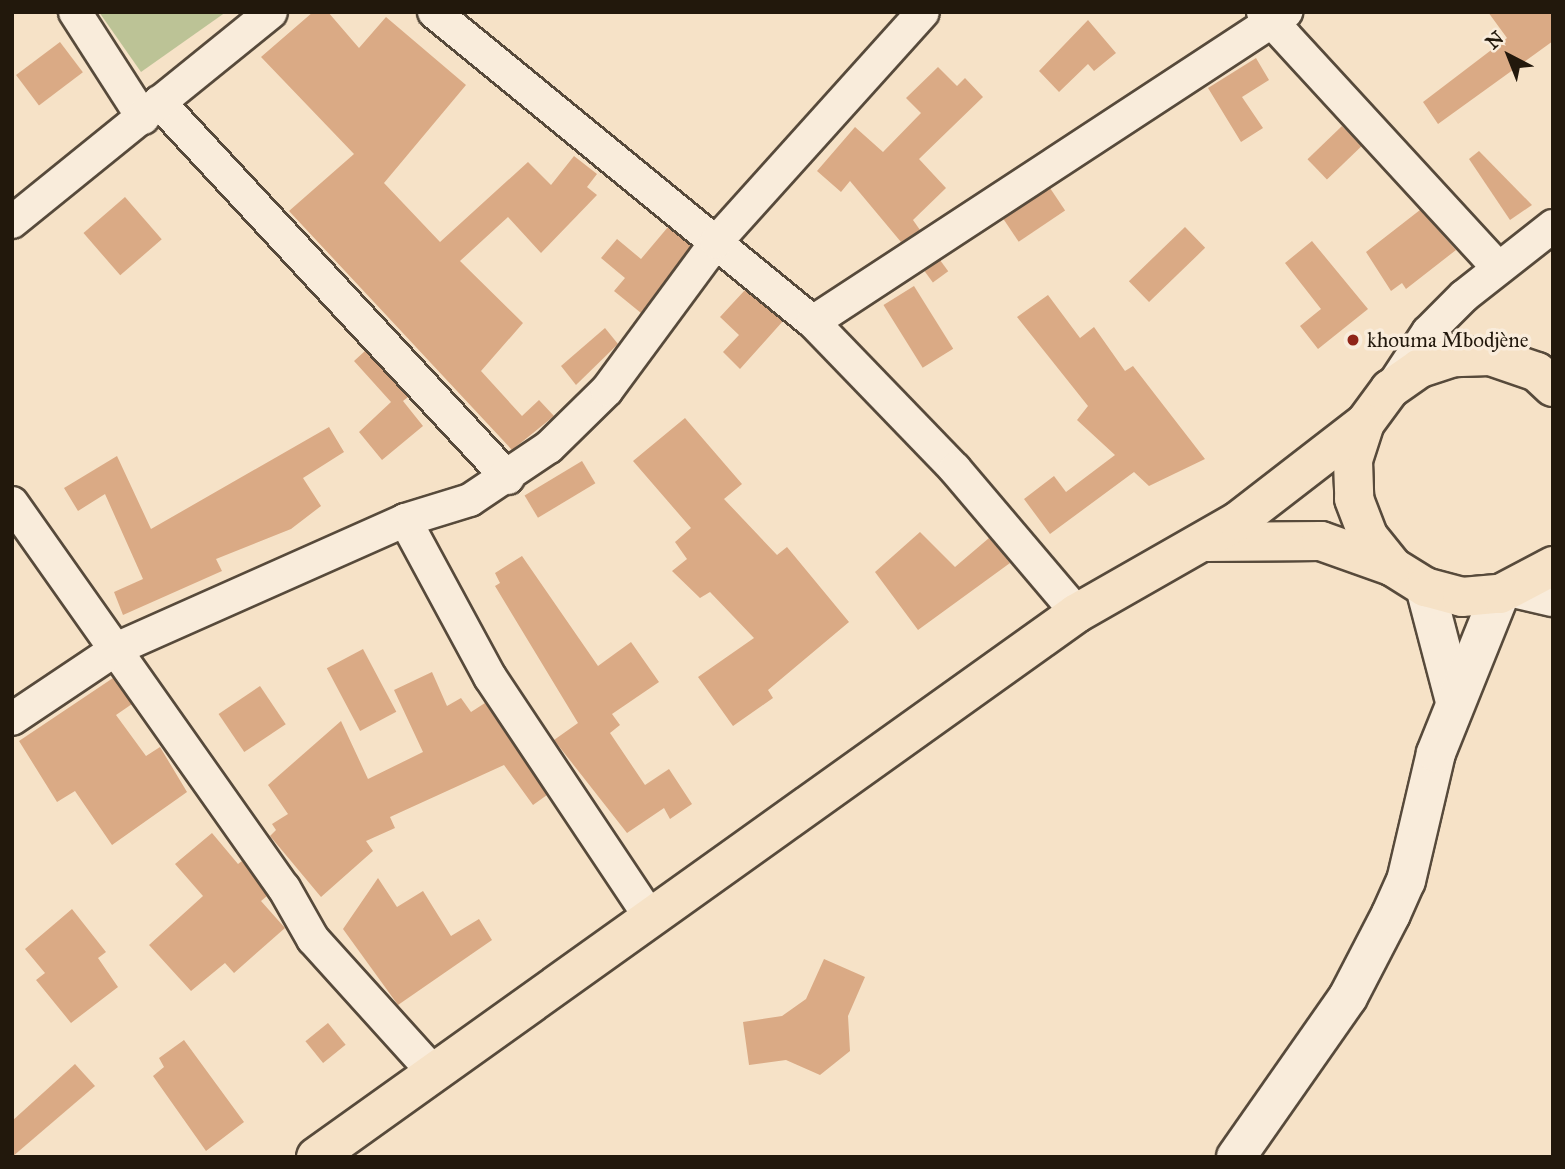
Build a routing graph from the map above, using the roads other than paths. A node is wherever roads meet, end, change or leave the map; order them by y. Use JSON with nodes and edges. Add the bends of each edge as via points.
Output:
{"nodes":[{"id":1,"x":75,"y":12,"type":"edge"},
{"id":2,"x":271,"y":12,"type":"edge"},
{"id":3,"x":434,"y":12,"type":"edge"},
{"id":4,"x":923,"y":12,"type":"edge"},
{"id":5,"x":1274,"y":15,"type":"edge"},
{"id":6,"x":151,"y":110,"type":"junction"},
{"id":7,"x":12,"y":222,"type":"edge"},
{"id":8,"x":1553,"y":226,"type":"edge"},
{"id":9,"x":716,"y":242,"type":"junction"},
{"id":10,"x":1498,"y":268,"type":"junction"},
{"id":11,"x":813,"y":322,"type":"junction"},
{"id":12,"x":1553,"y":346,"type":"edge"},
{"id":13,"x":1490,"y":356,"type":"junction"},
{"id":14,"x":1553,"y":387,"type":"edge"},
{"id":15,"x":1390,"y":389,"type":"junction"},
{"id":16,"x":1365,"y":423,"type":"junction"},
{"id":17,"x":508,"y":478,"type":"junction"},
{"id":18,"x":12,"y":504,"type":"edge"},
{"id":19,"x":405,"y":520,"type":"junction"},
{"id":20,"x":1205,"y":542,"type":"junction"},
{"id":21,"x":1553,"y":566,"type":"edge"},
{"id":22,"x":1393,"y":567,"type":"junction"},
{"id":23,"x":1425,"y":587,"type":"junction"},
{"id":24,"x":1523,"y":593,"type":"edge"},
{"id":25,"x":1077,"y":613,"type":"junction"},
{"id":26,"x":118,"y":648,"type":"junction"},
{"id":27,"x":1455,"y":701,"type":"junction"},
{"id":28,"x":12,"y":719,"type":"edge"},
{"id":29,"x":650,"y":917,"type":"junction"},
{"id":30,"x":435,"y":1074,"type":"junction"},
{"id":31,"x":316,"y":1157,"type":"edge"},
{"id":32,"x":1236,"y":1157,"type":"edge"}],
"edges":[{"from":1,"to":6,"type":"street"},
{"from":2,"to":6,"type":"street"},
{"from":3,"to":9,"type":"street"},
{"from":4,"to":9,"type":"street"},
{"from":5,"to":10,"type":"street"},
{"from":5,"to":11,"type":"street"},
{"from":6,"to":7,"type":"street"},
{"from":6,"to":17,"type":"street"},
{"from":8,"to":10,"type":"street"},
{"from":9,"to":11,"type":"street"},
{"from":9,"to":17,"type":"street","via":[[579,422]]},
{"from":10,"to":15,"type":"street","via":[[1428,332]]},
{"from":11,"to":25,"type":"street","via":[[955,469]]},
{"from":12,"to":13,"type":"main road"},
{"from":13,"to":14,"type":"main road","via":[[1537,372]]},
{"from":13,"to":15,"type":"main road","via":[[1431,364]]},
{"from":15,"to":16,"type":"main road"},
{"from":16,"to":20,"type":"main road"},
{"from":16,"to":22,"type":"main road","via":[[1353,461],[1354,499],[1368,536]]},
{"from":17,"to":19,"type":"street","via":[[470,500]]},
{"from":18,"to":26,"type":"street"},
{"from":19,"to":26,"type":"street"},
{"from":19,"to":29,"type":"street","via":[[489,677]]},
{"from":20,"to":22,"type":"main road","via":[[1321,541]]},
{"from":20,"to":25,"type":"main road"},
{"from":21,"to":24,"type":"main road"},
{"from":22,"to":23,"type":"main road"},
{"from":23,"to":24,"type":"main road","via":[[1462,597]]},
{"from":23,"to":27,"type":"street"},
{"from":24,"to":27,"type":"street"},
{"from":25,"to":29,"type":"main road"},
{"from":26,"to":28,"type":"street"},
{"from":26,"to":30,"type":"street","via":[[313,939]]},
{"from":27,"to":32,"type":"street","via":[[1426,788],[1406,881],[1374,949],[1348,997]]},
{"from":29,"to":30,"type":"main road"},
{"from":30,"to":31,"type":"main road"}]}
